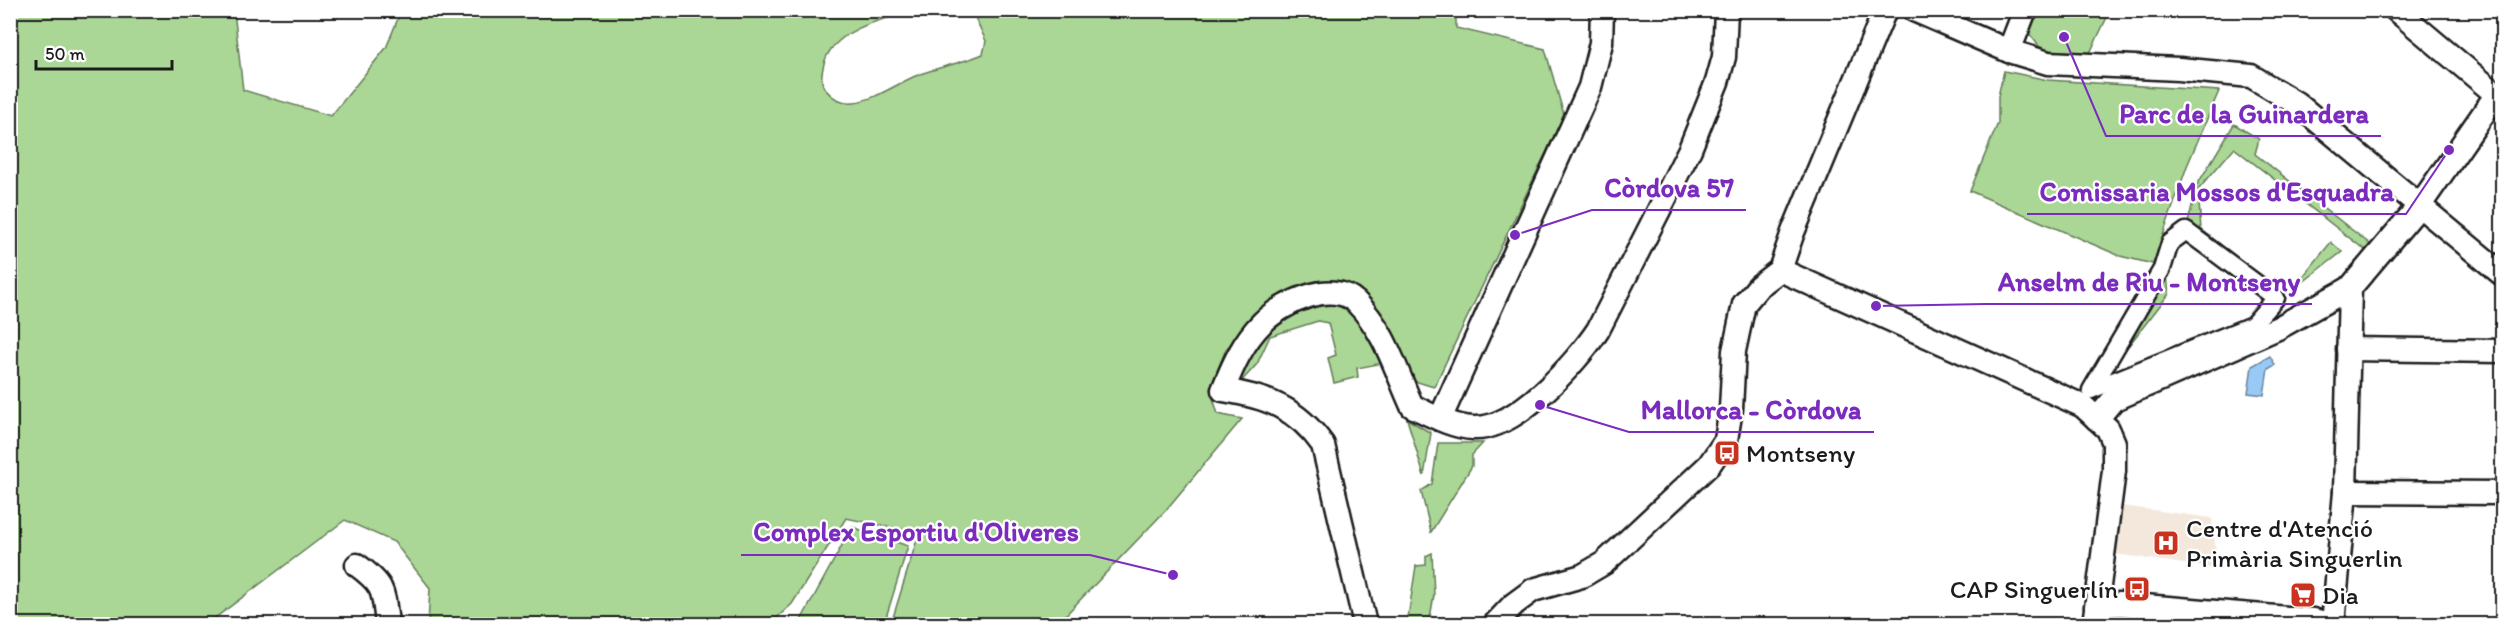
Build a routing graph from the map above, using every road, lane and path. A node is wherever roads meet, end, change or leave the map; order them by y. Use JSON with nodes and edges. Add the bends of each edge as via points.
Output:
{"nodes":[{"id":1,"x":1602,"y":10,"type":"edge"},
{"id":2,"x":1726,"y":10,"type":"edge"},
{"id":3,"x":1885,"y":10,"type":"edge"},
{"id":4,"x":1914,"y":10,"type":"edge"},
{"id":5,"x":2025,"y":10,"type":"edge"},
{"id":6,"x":2396,"y":10,"type":"edge"},
{"id":7,"x":2009,"y":51,"type":"junction"},
{"id":8,"x":2501,"y":93,"type":"edge"},
{"id":9,"x":2420,"y":205,"type":"junction"},
{"id":10,"x":1780,"y":270,"type":"junction"},
{"id":11,"x":2502,"y":274,"type":"edge"},
{"id":12,"x":2350,"y":288,"type":"junction"},
{"id":13,"x":2348,"y":349,"type":"junction"},
{"id":14,"x":2502,"y":351,"type":"edge"},
{"id":15,"x":2091,"y":390,"type":"joint"},
{"id":16,"x":1440,"y":419,"type":"junction"},
{"id":17,"x":2097,"y":419,"type":"junction"},
{"id":18,"x":2345,"y":492,"type":"junction"},
{"id":19,"x":2502,"y":493,"type":"edge"},
{"id":20,"x":357,"y":565,"type":"dead end"},
{"id":21,"x":2095,"y":615,"type":"edge"},
{"id":22,"x":387,"y":624,"type":"edge"},
{"id":23,"x":1365,"y":624,"type":"edge"},
{"id":24,"x":1495,"y":624,"type":"edge"},
{"id":25,"x":2331,"y":624,"type":"edge"}],
"edges":[{"from":1,"to":16,"type":"street","via":[[1600,43],[1584,90]]},
{"from":2,"to":16,"type":"street","via":[[1725,57],[1718,82],[1660,210],[1584,351],[1532,400],[1490,427],[1473,429]]},
{"from":3,"to":10,"type":"street"},
{"from":4,"to":7,"type":"street"},
{"from":5,"to":7,"type":"street"},
{"from":6,"to":8,"type":"street"},
{"from":7,"to":9,"type":"street","via":[[2048,63],[2251,76],[2295,103]]},
{"from":8,"to":9,"type":"street"},
{"from":9,"to":11,"type":"street"},
{"from":9,"to":12,"type":"street"},
{"from":10,"to":17,"type":"street","via":[[2083,406]]},
{"from":10,"to":24,"type":"street","via":[[1744,304],[1734,351],[1726,440],[1709,465],[1604,563],[1582,576],[1533,590]]},
{"from":12,"to":13,"type":"street"},
{"from":12,"to":17,"type":"street","via":[[2278,328],[2113,400]]},
{"from":13,"to":14,"type":"street"},
{"from":13,"to":18,"type":"street"},
{"from":15,"to":15,"type":"street","via":[[2162,269],[2170,243],[2186,231],[2276,298],[2252,325]]},
{"from":16,"to":23,"type":"street","via":[[1412,406],[1388,344],[1354,300],[1328,291],[1304,297],[1263,322],[1236,357],[1223,390],[1254,395],[1286,409],[1309,425],[1323,446]]},
{"from":17,"to":21,"type":"street","via":[[2108,429],[2114,443],[2114,471]]},
{"from":18,"to":19,"type":"street"},
{"from":18,"to":25,"type":"street"},
{"from":20,"to":22,"type":"street","via":[[377,580]]},
{"from":21,"to":25,"type":"street","via":[[2136,605]]}]}
